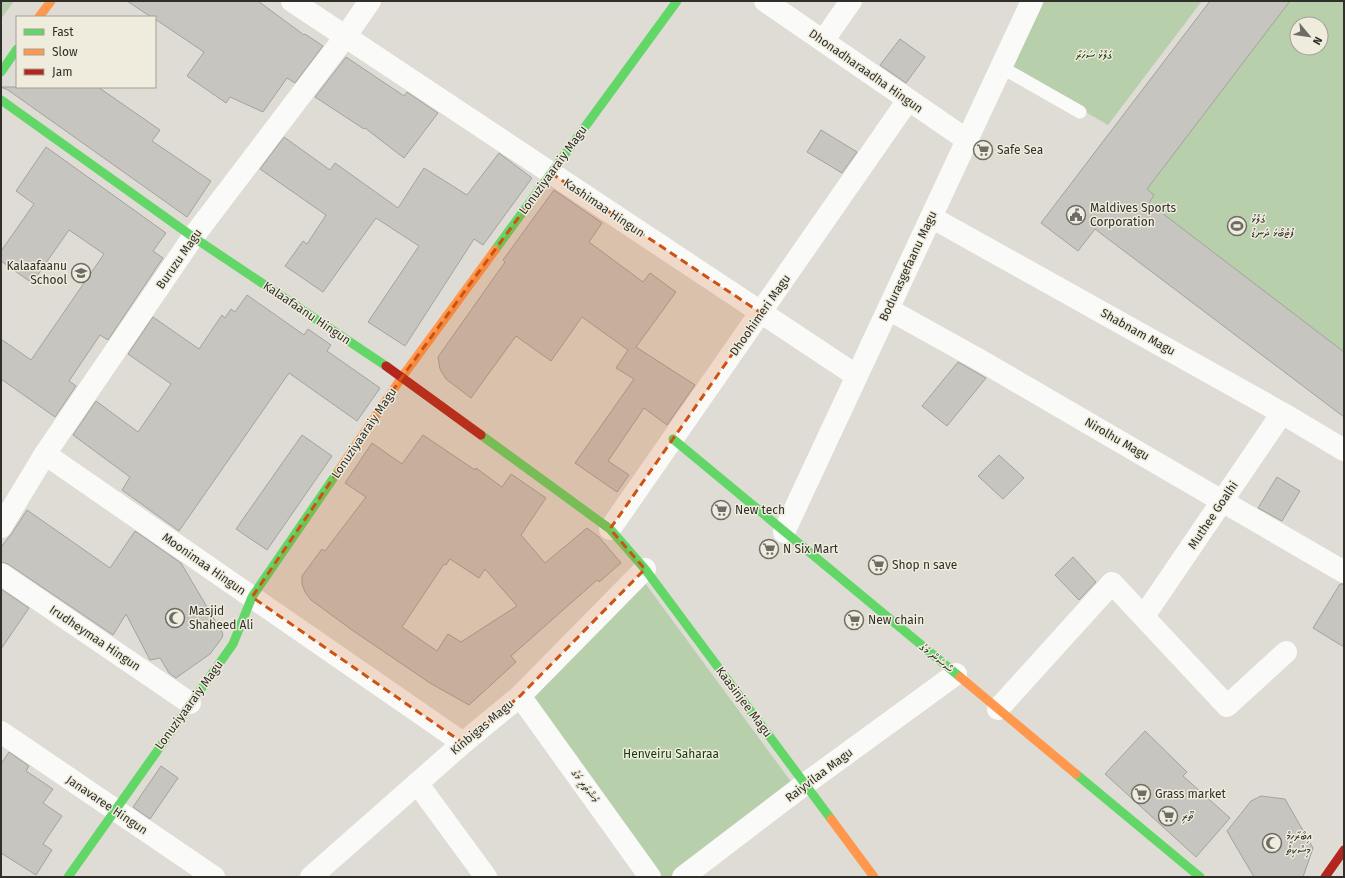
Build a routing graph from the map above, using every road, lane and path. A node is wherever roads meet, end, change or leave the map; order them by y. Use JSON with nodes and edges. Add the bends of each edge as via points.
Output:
{"nodes":[{"id":1,"x":51,"y":1,"type":"edge"},
{"id":2,"x":292,"y":1,"type":"edge"},
{"id":3,"x":370,"y":1,"type":"edge"},
{"id":4,"x":678,"y":1,"type":"edge"},
{"id":5,"x":765,"y":1,"type":"edge"},
{"id":6,"x":851,"y":1,"type":"edge"},
{"id":7,"x":1032,"y":1,"type":"edge"},
{"id":8,"x":40,"y":16,"type":"edge"},
{"id":9,"x":346,"y":37,"type":"junction"},
{"id":10,"x":823,"y":41,"type":"junction"},
{"id":11,"x":16,"y":50,"type":"edge"},
{"id":12,"x":1001,"y":66,"type":"junction"},
{"id":13,"x":1,"y":72,"type":"edge"},
{"id":14,"x":1,"y":100,"type":"edge"},
{"id":15,"x":908,"y":100,"type":"junction"},
{"id":16,"x":1080,"y":112,"type":"dead end"},
{"id":17,"x":967,"y":140,"type":"junction"},
{"id":18,"x":551,"y":173,"type":"junction"},
{"id":19,"x":931,"y":217,"type":"junction"},
{"id":20,"x":194,"y":237,"type":"junction"},
{"id":21,"x":888,"y":309,"type":"junction"},
{"id":22,"x":761,"y":313,"type":"junction"},
{"id":23,"x":857,"y":376,"type":"junction"},
{"id":24,"x":402,"y":377,"type":"junction"},
{"id":25,"x":1282,"y":412,"type":"junction"},
{"id":26,"x":673,"y":439,"type":"junction"},
{"id":27,"x":1344,"y":450,"type":"edge"},
{"id":28,"x":45,"y":454,"type":"junction"},
{"id":29,"x":1223,"y":501,"type":"junction"},
{"id":30,"x":1,"y":527,"type":"edge"},
{"id":31,"x":610,"y":529,"type":"junction"},
{"id":32,"x":784,"y":532,"type":"junction"},
{"id":33,"x":645,"y":569,"type":"junction"},
{"id":34,"x":1344,"y":572,"type":"edge"},
{"id":35,"x":1,"y":574,"type":"edge"},
{"id":36,"x":252,"y":597,"type":"junction"},
{"id":37,"x":1144,"y":616,"type":"junction"},
{"id":38,"x":1286,"y":652,"type":"dead end"},
{"id":39,"x":956,"y":674,"type":"junction"},
{"id":40,"x":520,"y":696,"type":"junction"},
{"id":41,"x":190,"y":703,"type":"junction"},
{"id":42,"x":998,"y":709,"type":"junction"},
{"id":43,"x":1,"y":732,"type":"edge"},
{"id":44,"x":463,"y":743,"type":"junction"},
{"id":45,"x":417,"y":783,"type":"junction"},
{"id":46,"x":806,"y":784,"type":"junction"},
{"id":47,"x":115,"y":810,"type":"junction"},
{"id":48,"x":1344,"y":850,"type":"edge"},
{"id":49,"x":68,"y":877,"type":"edge"},
{"id":50,"x":214,"y":877,"type":"edge"},
{"id":51,"x":311,"y":877,"type":"edge"},
{"id":52,"x":486,"y":877,"type":"edge"},
{"id":53,"x":650,"y":877,"type":"edge"},
{"id":54,"x":684,"y":877,"type":"edge"},
{"id":55,"x":874,"y":877,"type":"edge"},
{"id":56,"x":1200,"y":877,"type":"edge"},
{"id":57,"x":1325,"y":877,"type":"edge"}],
"edges":[{"from":1,"to":8,"type":"street"},
{"from":2,"to":9,"type":"street","name":"Kashimaa Hingun"},
{"from":3,"to":9,"type":"street","name":"Buruzu Magu"},
{"from":4,"to":18,"type":"street","name":"Lonuziyaaraiy Magu"},
{"from":5,"to":10,"type":"street","name":"Dhonadharaadha Hingun"},
{"from":6,"to":10,"type":"street"},
{"from":7,"to":12,"type":"street","name":"Bodurasgefaanu Magu"},
{"from":9,"to":18,"type":"street","name":"Kashimaa Hingun"},
{"from":9,"to":20,"type":"street","name":"Buruzu Magu"},
{"from":10,"to":15,"type":"street","name":"Dhonadharaadha Hingun"},
{"from":11,"to":13,"type":"street"},
{"from":12,"to":16,"type":"lane"},
{"from":12,"to":17,"type":"street","name":"Bodurasgefaanu Magu"},
{"from":14,"to":20,"type":"street","name":"Kalaafaanu Hingun"},
{"from":15,"to":17,"type":"street","name":"Dhonadharaadha Hingun"},
{"from":15,"to":22,"type":"street","name":"Dhoohimeri Magu"},
{"from":17,"to":19,"type":"street","name":"Bodurasgefaanu Magu"},
{"from":18,"to":22,"type":"street","name":"Kashimaa Hingun"},
{"from":18,"to":24,"type":"street","name":"Lonuziyaaraiy Magu"},
{"from":19,"to":21,"type":"street","name":"Bodurasgefaanu Magu"},
{"from":19,"to":25,"type":"street","name":"Shabnam Magu"},
{"from":20,"to":24,"type":"street","name":"Kalaafaanu Hingun"},
{"from":20,"to":28,"type":"street","name":"Buruzu Magu"},
{"from":21,"to":23,"type":"street","name":"Bodurasgefaanu Magu"},
{"from":21,"to":29,"type":"street","name":"Nirolhu Magu"},
{"from":22,"to":23,"type":"street","name":"Kashimaa Hingun"},
{"from":22,"to":26,"type":"street","name":"Dhoohimeri Magu"},
{"from":23,"to":32,"type":"street","name":"Bodurasgefaanu Magu"},
{"from":24,"to":31,"type":"street","name":"Kalaafaanu Hingun"},
{"from":24,"to":36,"type":"street","name":"Lonuziyaaraiy Magu"},
{"from":25,"to":27,"type":"street","name":"Shabnam Magu"},
{"from":25,"to":29,"type":"street","name":"Muthee Goalhi"},
{"from":26,"to":31,"type":"street","name":"Dhoohimeri Magu"},
{"from":26,"to":32,"type":"street","name":"ސޯސަން މަގު"},
{"from":28,"to":30,"type":"street","name":"Buruzu Magu"},
{"from":28,"to":36,"type":"street","name":"Moonimaa Hingun"},
{"from":29,"to":34,"type":"street","name":"Nirolhu Magu"},
{"from":29,"to":37,"type":"street","name":"Muthee Goalhi"},
{"from":31,"to":33,"type":"street","name":"Kaasinjee Magu"},
{"from":32,"to":39,"type":"street","name":"ސޯސަން މަގު"},
{"from":33,"to":40,"type":"street","name":"Kinbigas Magu"},
{"from":33,"to":46,"type":"street","name":"Kaasinjee Magu"},
{"from":35,"to":41,"type":"street","name":"Irudheymaa Hingun"},
{"from":36,"to":41,"type":"street","name":"Lonuziyaaraiy Magu","via":[[233,644]]},
{"from":36,"to":44,"type":"street","name":"Moonimaa Hingun"},
{"from":37,"to":38,"type":"street","via":[[1227,706]]},
{"from":37,"to":42,"type":"street","via":[[1112,583]]},
{"from":39,"to":42,"type":"street","name":"ސޯސަން މަގު"},
{"from":39,"to":46,"type":"street","name":"Raiyvilaa Magu"},
{"from":40,"to":44,"type":"street","name":"Kinbigas Magu"},
{"from":40,"to":53,"type":"street","name":"މުޝްތަރީ މަގު"},
{"from":41,"to":47,"type":"street","name":"Lonuziyaaraiy Magu"},
{"from":42,"to":56,"type":"street","name":"ސޯސަން މަގު"},
{"from":43,"to":47,"type":"street","name":"Janavaree Hingun"},
{"from":44,"to":45,"type":"street","name":"Kinbigas Magu"},
{"from":45,"to":51,"type":"street","name":"Kinbigas Magu"},
{"from":45,"to":52,"type":"street"},
{"from":46,"to":54,"type":"street","name":"Raiyvilaa Magu"},
{"from":46,"to":55,"type":"street","name":"Kaasinjee Magu"},
{"from":47,"to":49,"type":"street","name":"Lonuziyaaraiy Magu"},
{"from":47,"to":50,"type":"street","name":"Janavaree Hingun"},
{"from":48,"to":57,"type":"street"}]}
